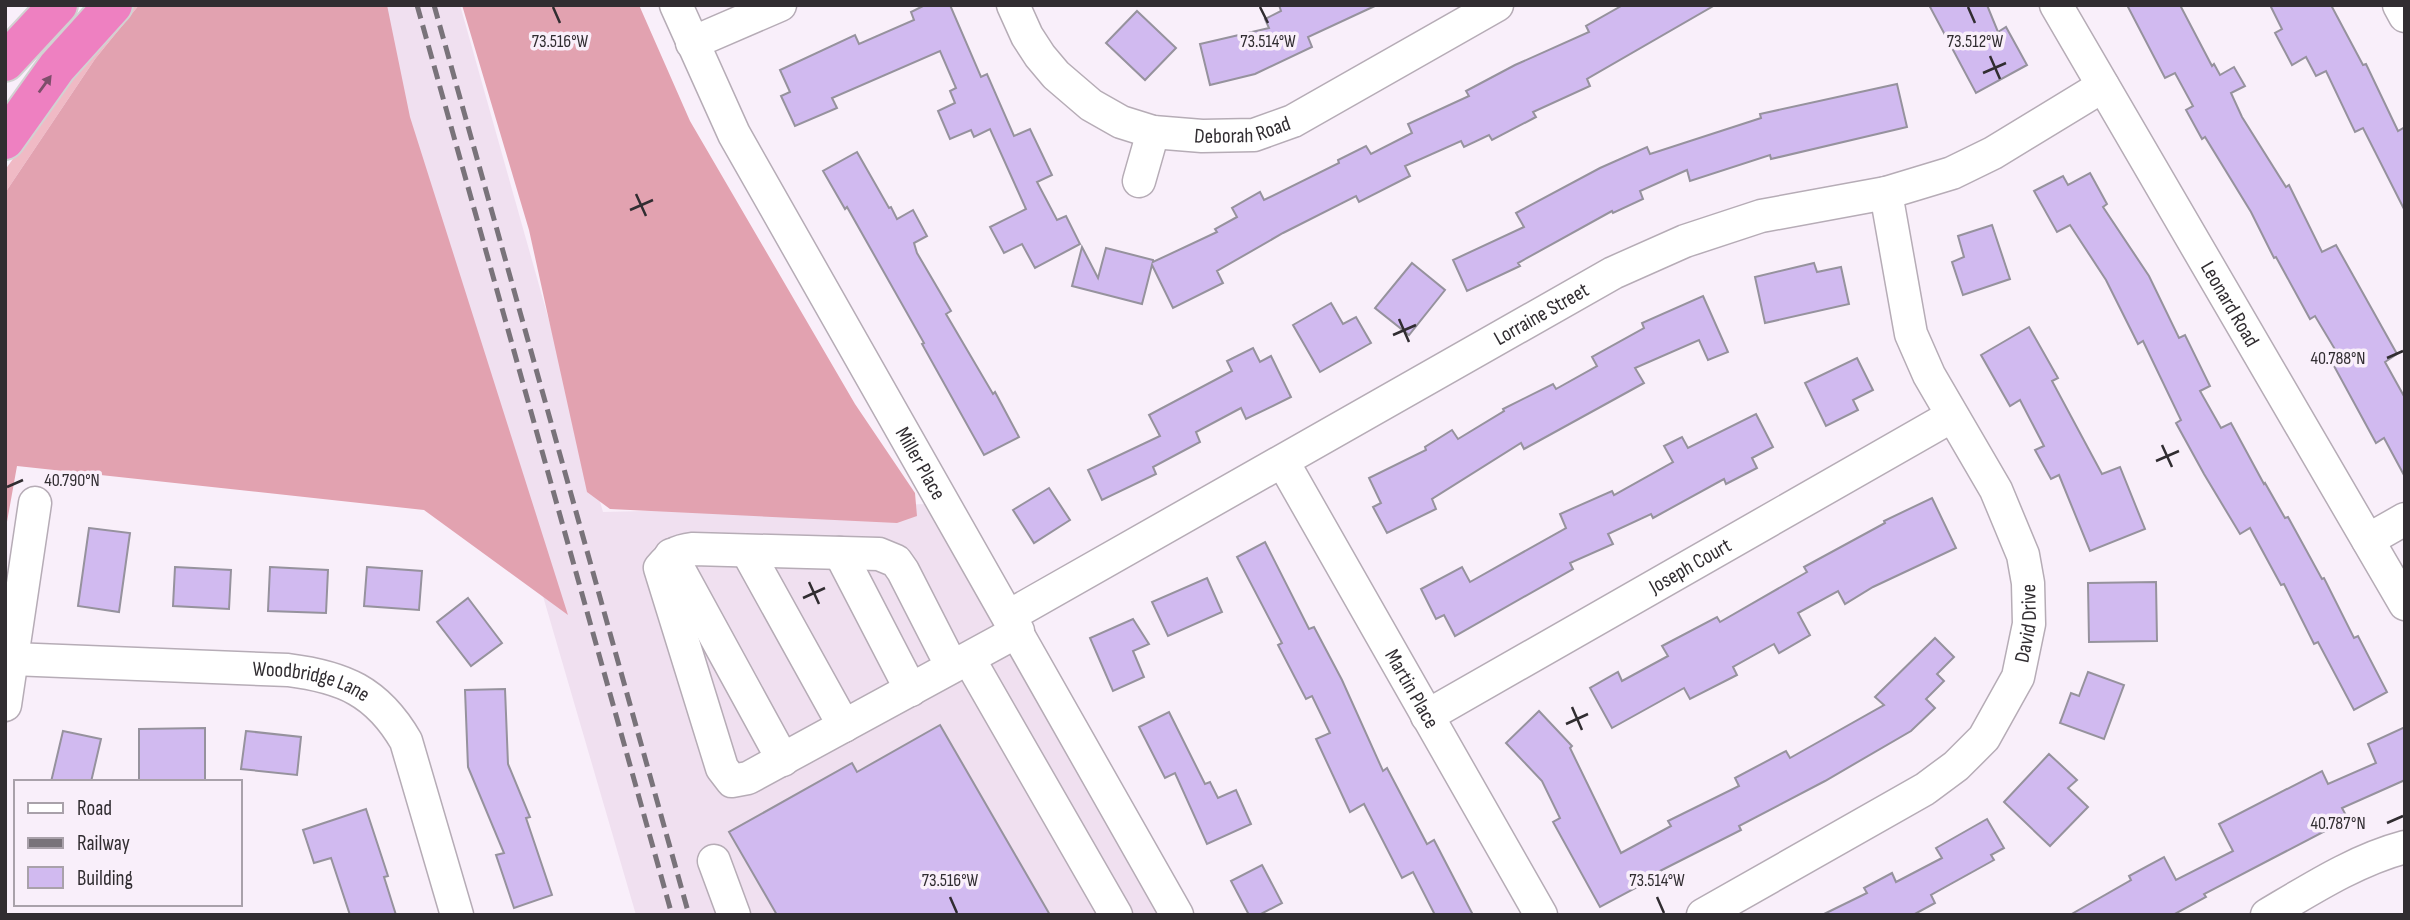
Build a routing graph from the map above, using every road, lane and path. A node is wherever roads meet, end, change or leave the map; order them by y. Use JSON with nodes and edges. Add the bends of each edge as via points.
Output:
{"nodes":[{"id":1,"x":58,"y":5,"type":"edge"},
{"id":2,"x":113,"y":5,"type":"edge"},
{"id":3,"x":676,"y":5,"type":"edge"},
{"id":4,"x":780,"y":5,"type":"edge"},
{"id":5,"x":1013,"y":5,"type":"edge"},
{"id":6,"x":1497,"y":5,"type":"edge"},
{"id":7,"x":2056,"y":5,"type":"edge"},
{"id":8,"x":2399,"y":5,"type":"edge"},
{"id":9,"x":2405,"y":16,"type":"edge"},
{"id":10,"x":692,"y":43,"type":"junction"},
{"id":11,"x":5,"y":62,"type":"edge"},
{"id":12,"x":2103,"y":86,"type":"junction"},
{"id":13,"x":1153,"y":132,"type":"junction"},
{"id":14,"x":5,"y":140,"type":"edge"},
{"id":15,"x":1139,"y":181,"type":"dead end"},
{"id":16,"x":1886,"y":193,"type":"junction"},
{"id":17,"x":1952,"y":416,"type":"junction"},
{"id":18,"x":1283,"y":462,"type":"junction"},
{"id":19,"x":35,"y":503,"type":"dead end"},
{"id":20,"x":2405,"y":519,"type":"edge"},
{"id":21,"x":2368,"y":540,"type":"junction"},
{"id":22,"x":747,"y":551,"type":"junction"},
{"id":23,"x":840,"y":553,"type":"junction"},
{"id":24,"x":671,"y":555,"type":"junction"},
{"id":25,"x":2405,"y":604,"type":"edge"},
{"id":26,"x":1014,"y":624,"type":"junction"},
{"id":27,"x":12,"y":659,"type":"junction"},
{"id":28,"x":960,"y":663,"type":"junction"},
{"id":29,"x":911,"y":690,"type":"junction"},
{"id":30,"x":5,"y":705,"type":"edge"},
{"id":31,"x":1427,"y":716,"type":"junction"},
{"id":32,"x":844,"y":726,"type":"junction"},
{"id":33,"x":783,"y":760,"type":"junction"},
{"id":34,"x":2405,"y":847,"type":"edge"},
{"id":35,"x":714,"y":861,"type":"dead end"},
{"id":36,"x":457,"y":915,"type":"edge"},
{"id":37,"x":734,"y":915,"type":"edge"},
{"id":38,"x":1116,"y":915,"type":"edge"},
{"id":39,"x":1177,"y":915,"type":"edge"},
{"id":40,"x":1541,"y":915,"type":"edge"},
{"id":41,"x":1703,"y":915,"type":"edge"},
{"id":42,"x":2267,"y":915,"type":"edge"}],
"edges":[{"from":1,"to":11,"type":"highway"},
{"from":14,"to":2,"type":"highway","one_way":true,"via":[[57,67]]},
{"from":3,"to":10,"type":"street","name":"Miller Place"},
{"from":4,"to":10,"type":"street"},
{"from":5,"to":13,"type":"street","name":"Deborah Road","via":[[1027,36],[1056,75],[1091,105],[1121,122]]},
{"from":6,"to":13,"type":"street","name":"Deborah Road","via":[[1293,121],[1254,135]]},
{"from":7,"to":12,"type":"street","name":"Leonard Road"},
{"from":8,"to":9,"type":"street"},
{"from":10,"to":26,"type":"street","name":"Miller Place","via":[[734,134]]},
{"from":12,"to":16,"type":"street","name":"Lorraine Street","via":[[1993,153],[1952,173]]},
{"from":12,"to":21,"type":"street","name":"Leonard Road"},
{"from":13,"to":15,"type":"street"},
{"from":16,"to":17,"type":"street","name":"David Drive","via":[[1912,334]]},
{"from":16,"to":18,"type":"street","name":"Lorraine Street","via":[[1761,216],[1685,241],[1613,274]]},
{"from":17,"to":31,"type":"street","name":"Joseph Court"},
{"from":17,"to":41,"type":"street","name":"David Drive","via":[[1996,490],[2023,555],[2029,624],[2018,677],[1984,737],[1956,766],[1925,789]]},
{"from":18,"to":26,"type":"street","name":"Lorraine Street"},
{"from":18,"to":31,"type":"street","name":"Martin Place"},
{"from":19,"to":27,"type":"street"},
{"from":20,"to":21,"type":"street"},
{"from":21,"to":25,"type":"street","name":"Leonard Road"},
{"from":22,"to":23,"type":"street"},
{"from":22,"to":24,"type":"street","via":[[693,549]]},
{"from":22,"to":32,"type":"street"},
{"from":23,"to":28,"type":"street","via":[[879,554],[895,561]]},
{"from":23,"to":29,"type":"street"},
{"from":24,"to":33,"type":"street"},
{"from":24,"to":33,"type":"street","name":"Lorraine Street","via":[[660,568],[722,768],[732,781]]},
{"from":26,"to":28,"type":"street","name":"Lorraine Street"},
{"from":26,"to":39,"type":"street","name":"Miller Place"},
{"from":27,"to":30,"type":"street"},
{"from":27,"to":36,"type":"street","name":"Woodbridge Lane","via":[[288,670],[319,674],[370,697],[392,718],[405,741]]},
{"from":28,"to":29,"type":"street","name":"Lorraine Street"},
{"from":28,"to":38,"type":"street"},
{"from":29,"to":32,"type":"street","name":"Lorraine Street"},
{"from":31,"to":40,"type":"street","name":"Martin Place"},
{"from":32,"to":33,"type":"street","name":"Lorraine Street"},
{"from":34,"to":42,"type":"street","via":[[2327,880]]},
{"from":35,"to":37,"type":"street"}]}
